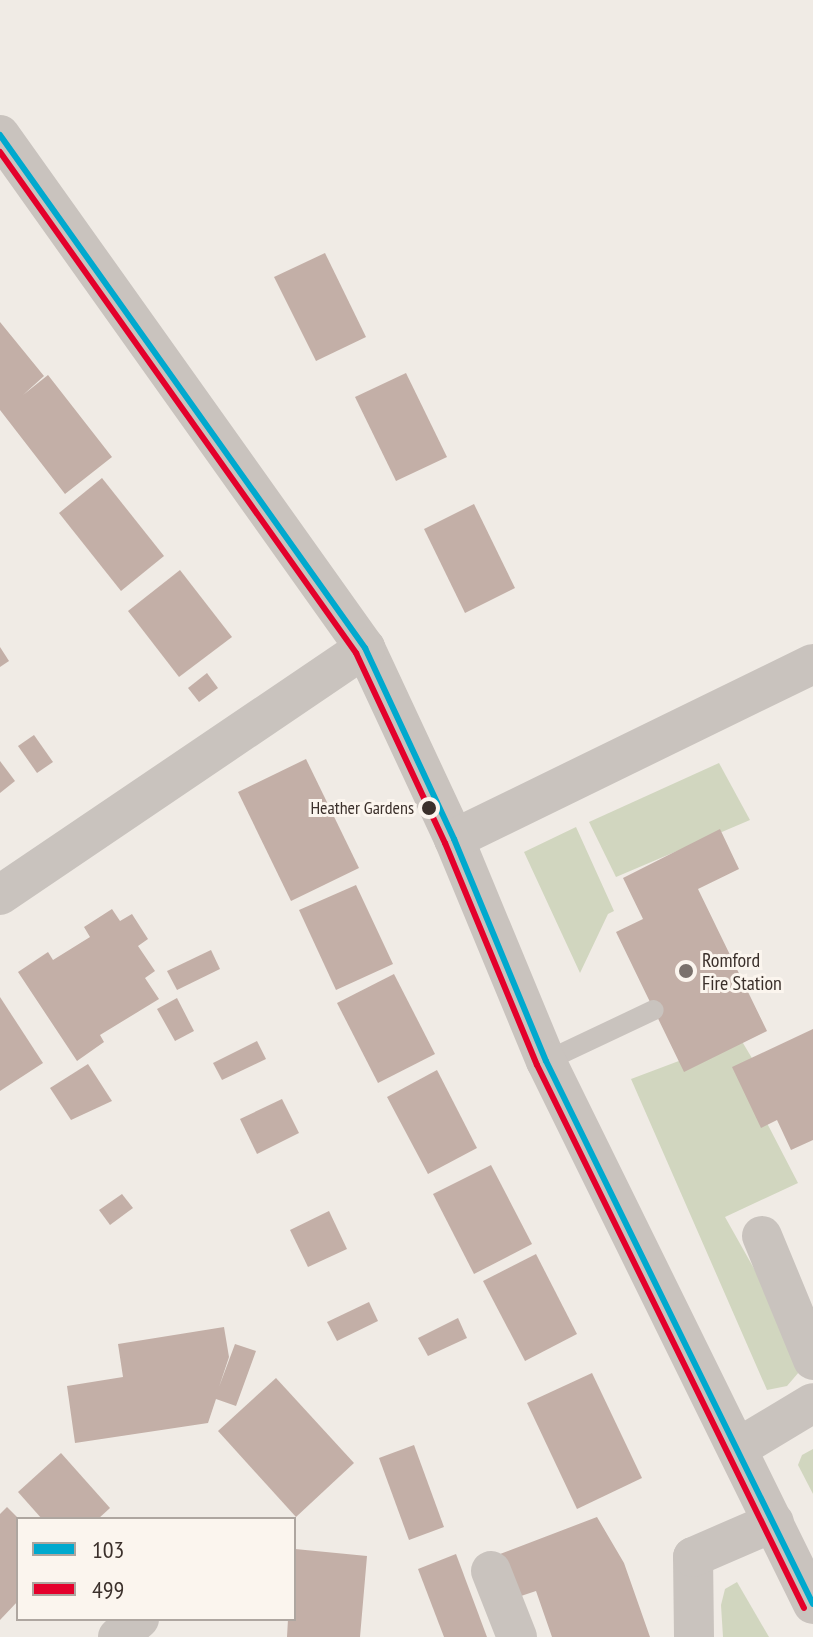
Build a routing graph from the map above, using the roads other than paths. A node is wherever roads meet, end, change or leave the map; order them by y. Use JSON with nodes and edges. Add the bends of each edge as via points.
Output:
{"nodes":[{"id":1,"x":0,"y":135,"type":"edge"},
{"id":2,"x":365,"y":648,"type":"junction"},
{"id":3,"x":813,"y":664,"type":"edge"},
{"id":4,"x":454,"y":839,"type":"junction"},
{"id":5,"x":0,"y":895,"type":"edge"},
{"id":6,"x":654,"y":1010,"type":"dead end"},
{"id":7,"x":546,"y":1061,"type":"junction"},
{"id":8,"x":762,"y":1236,"type":"dead end"},
{"id":9,"x":813,"y":1360,"type":"edge"},
{"id":10,"x":813,"y":1403,"type":"edge"},
{"id":11,"x":738,"y":1448,"type":"junction"},
{"id":12,"x":774,"y":1522,"type":"junction"},
{"id":13,"x":491,"y":1571,"type":"dead end"},
{"id":14,"x":813,"y":1604,"type":"edge"},
{"id":15,"x":137,"y":1621,"type":"edge"},
{"id":16,"x":118,"y":1637,"type":"edge"},
{"id":17,"x":517,"y":1637,"type":"edge"},
{"id":18,"x":694,"y":1637,"type":"edge"}],
"edges":[{"from":1,"to":2,"type":"street"},
{"from":2,"to":4,"type":"street"},
{"from":2,"to":5,"type":"street"},
{"from":3,"to":4,"type":"street"},
{"from":4,"to":7,"type":"street"},
{"from":6,"to":7,"type":"lane"},
{"from":7,"to":11,"type":"street"},
{"from":8,"to":9,"type":"street"},
{"from":10,"to":11,"type":"street"},
{"from":11,"to":12,"type":"street"},
{"from":12,"to":14,"type":"street"},
{"from":12,"to":18,"type":"street","via":[[693,1557]]},
{"from":13,"to":17,"type":"street"},
{"from":15,"to":16,"type":"street"}]}
